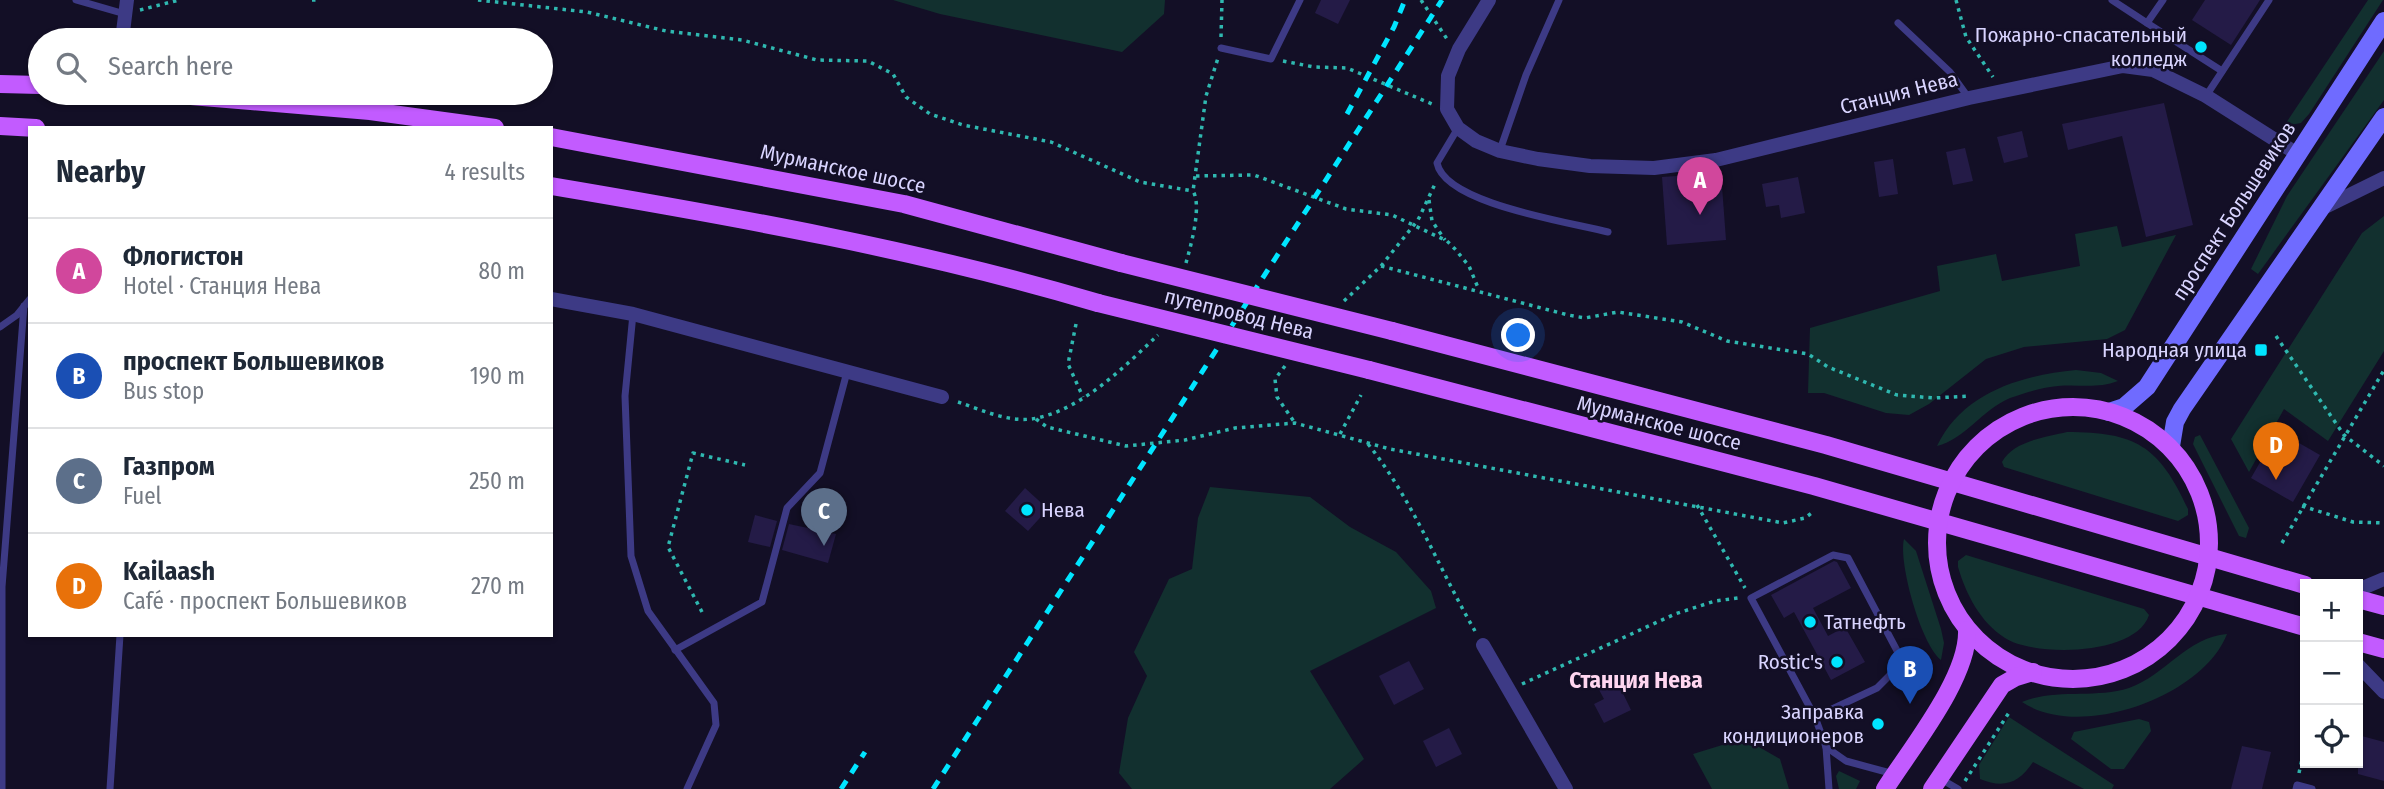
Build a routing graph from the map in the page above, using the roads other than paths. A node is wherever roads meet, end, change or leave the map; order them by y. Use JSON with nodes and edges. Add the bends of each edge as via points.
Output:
{"nodes":[{"id":1,"x":76,"y":0,"type":"edge"},
{"id":2,"x":1300,"y":0,"type":"edge"},
{"id":3,"x":1489,"y":0,"type":"edge"},
{"id":4,"x":1559,"y":0,"type":"edge"},
{"id":5,"x":2112,"y":0,"type":"edge"},
{"id":6,"x":2163,"y":0,"type":"edge"},
{"id":7,"x":2269,"y":0,"type":"edge"},
{"id":8,"x":126,"y":7,"type":"edge"},
{"id":9,"x":2384,"y":21,"type":"edge"},
{"id":10,"x":1898,"y":23,"type":"dead end"},
{"id":11,"x":2147,"y":23,"type":"junction"},
{"id":12,"x":123,"y":28,"type":"edge"},
{"id":13,"x":1221,"y":48,"type":"road end"},
{"id":14,"x":2222,"y":71,"type":"junction"},
{"id":15,"x":0,"y":84,"type":"edge"},
{"id":16,"x":28,"y":85,"type":"edge"},
{"id":17,"x":2206,"y":96,"type":"junction"},
{"id":18,"x":1969,"y":98,"type":"junction"},
{"id":19,"x":298,"y":105,"type":"edge"},
{"id":20,"x":2384,"y":117,"type":"edge"},
{"id":21,"x":0,"y":126,"type":"edge"},
{"id":22,"x":480,"y":126,"type":"edge"},
{"id":23,"x":28,"y":128,"type":"edge"},
{"id":24,"x":1458,"y":128,"type":"junction"},
{"id":25,"x":553,"y":137,"type":"edge"},
{"id":26,"x":1500,"y":151,"type":"junction"},
{"id":27,"x":2299,"y":155,"type":"junction"},
{"id":28,"x":2384,"y":178,"type":"edge"},
{"id":29,"x":553,"y":186,"type":"edge"},
{"id":30,"x":2318,"y":211,"type":"junction"},
{"id":31,"x":1608,"y":232,"type":"dead end"},
{"id":32,"x":1121,"y":263,"type":"joint"},
{"id":33,"x":553,"y":299,"type":"edge"},
{"id":34,"x":28,"y":301,"type":"edge"},
{"id":35,"x":24,"y":306,"type":"junction"},
{"id":36,"x":634,"y":314,"type":"junction"},
{"id":37,"x":0,"y":327,"type":"edge"},
{"id":38,"x":1392,"y":331,"type":"joint"},
{"id":39,"x":1369,"y":370,"type":"joint"},
{"id":40,"x":847,"y":372,"type":"junction"},
{"id":41,"x":942,"y":397,"type":"dead end"},
{"id":42,"x":2109,"y":412,"type":"junction"},
{"id":43,"x":2171,"y":446,"type":"junction"},
{"id":44,"x":1950,"y":481,"type":"junction"},
{"id":45,"x":1937,"y":522,"type":"junction"},
{"id":46,"x":2209,"y":557,"type":"junction"},
{"id":47,"x":2384,"y":579,"type":"edge"},
{"id":48,"x":2300,"y":584,"type":"edge"},
{"id":49,"x":2363,"y":588,"type":"edge"},
{"id":50,"x":2198,"y":597,"type":"junction"},
{"id":51,"x":2363,"y":600,"type":"edge"},
{"id":52,"x":2384,"y":606,"type":"edge"},
{"id":53,"x":2300,"y":626,"type":"edge"},
{"id":54,"x":1967,"y":631,"type":"junction"},
{"id":55,"x":120,"y":637,"type":"edge"},
{"id":56,"x":2363,"y":643,"type":"edge"},
{"id":57,"x":1483,"y":645,"type":"road end"},
{"id":58,"x":2384,"y":649,"type":"edge"},
{"id":59,"x":675,"y":650,"type":"junction"},
{"id":60,"x":2363,"y":670,"type":"edge"},
{"id":61,"x":2034,"y":672,"type":"junction"},
{"id":62,"x":2384,"y":692,"type":"edge"},
{"id":63,"x":1815,"y":717,"type":"junction"},
{"id":64,"x":1826,"y":747,"type":"junction"},
{"id":65,"x":1890,"y":782,"type":"edge"},
{"id":66,"x":1936,"y":783,"type":"edge"},
{"id":67,"x":2296,"y":787,"type":"edge"},
{"id":68,"x":2,"y":789,"type":"edge"},
{"id":69,"x":110,"y":789,"type":"edge"},
{"id":70,"x":687,"y":789,"type":"edge"},
{"id":71,"x":1566,"y":789,"type":"edge"},
{"id":72,"x":1829,"y":789,"type":"edge"},
{"id":73,"x":1959,"y":789,"type":"edge"},
{"id":74,"x":2312,"y":789,"type":"edge"}],
"edges":[{"from":1,"to":8,"type":"lane"},
{"from":2,"to":13,"type":"lane","via":[[1271,58]]},
{"from":3,"to":24,"type":"street","via":[[1448,76],[1447,109]]},
{"from":4,"to":26,"type":"lane"},
{"from":5,"to":11,"type":"lane"},
{"from":6,"to":11,"type":"lane"},
{"from":7,"to":14,"type":"lane"},
{"from":8,"to":12,"type":"street"},
{"from":9,"to":27,"type":"main road","name":"проспект Большевиков"},
{"from":10,"to":18,"type":"lane","via":[[1950,72]]},
{"from":11,"to":14,"type":"lane"},
{"from":14,"to":17,"type":"lane"},
{"from":15,"to":16,"type":"main road"},
{"from":17,"to":18,"type":"street","name":"Станция Нева","via":[[2153,70],[2123,66]]},
{"from":17,"to":27,"type":"street","name":"Станция Нева"},
{"from":18,"to":26,"type":"street","name":"Станция Нева","via":[[1716,160],[1654,168],[1590,166]]},
{"from":19,"to":22,"type":"main road"},
{"from":20,"to":30,"type":"main road"},
{"from":21,"to":23,"type":"main road"},
{"from":24,"to":26,"type":"street","name":"Станция Нева"},
{"from":24,"to":31,"type":"lane","via":[[1437,163],[1439,173],[1459,190],[1492,203]]},
{"from":25,"to":32,"type":"main road","name":"Мурманское шоссе","via":[[904,204]]},
{"from":27,"to":42,"type":"main road","name":"проспект Большевиков","via":[[2147,387],[2124,407]]},
{"from":28,"to":30,"type":"street"},
{"from":29,"to":39,"type":"main road","name":"путепровод Нева","bridge":true,"via":[[878,248]]},
{"from":30,"to":43,"type":"main road","via":[[2182,409]]},
{"from":32,"to":38,"type":"main road","name":"путепровод Нева","bridge":true},
{"from":33,"to":36,"type":"street"},
{"from":34,"to":35,"type":"lane"},
{"from":35,"to":37,"type":"lane"},
{"from":35,"to":68,"type":"lane","via":[[2,587]]},
{"from":36,"to":40,"type":"street"},
{"from":36,"to":59,"type":"lane","via":[[625,396],[631,556],[648,611]]},
{"from":38,"to":44,"type":"main road","name":"Мурманское шоссе"},
{"from":39,"to":45,"type":"main road","name":"Мурманское шоссе"},
{"from":40,"to":41,"type":"street"},
{"from":40,"to":59,"type":"lane","via":[[820,473],[787,508],[762,602]]},
{"from":42,"to":43,"type":"main road","via":[[2133,421]]},
{"from":42,"to":44,"type":"main road","via":[[2082,409],[2018,417],[1993,432]]},
{"from":43,"to":46,"type":"main road","via":[[2201,494],[2208,519]]},
{"from":44,"to":45,"type":"main road"},
{"from":44,"to":46,"type":"main road"},
{"from":45,"to":50,"type":"main road"},
{"from":45,"to":54,"type":"main road","via":[[1938,566]]},
{"from":46,"to":48,"type":"main road"},
{"from":46,"to":50,"type":"main road"},
{"from":47,"to":49,"type":"street"},
{"from":50,"to":53,"type":"main road"},
{"from":50,"to":61,"type":"main road","via":[[2174,634],[2140,661],[2109,673],[2077,678]]},
{"from":51,"to":52,"type":"main road"},
{"from":54,"to":61,"type":"main road","via":[[1986,649]]},
{"from":54,"to":65,"type":"main road","via":[[1964,662]]},
{"from":55,"to":69,"type":"lane"},
{"from":56,"to":58,"type":"main road"},
{"from":57,"to":71,"type":"street"},
{"from":59,"to":70,"type":"lane","via":[[714,704],[716,725]]},
{"from":60,"to":62,"type":"street"},
{"from":61,"to":66,"type":"main road","via":[[2002,685]]},
{"from":63,"to":63,"type":"lane","via":[[1877,688],[1903,662],[1848,558],[1833,555],[1751,598]]},
{"from":63,"to":64,"type":"lane"},
{"from":64,"to":65,"type":"lane"},
{"from":64,"to":72,"type":"lane"},
{"from":66,"to":73,"type":"lane"},
{"from":67,"to":74,"type":"lane"}]}
